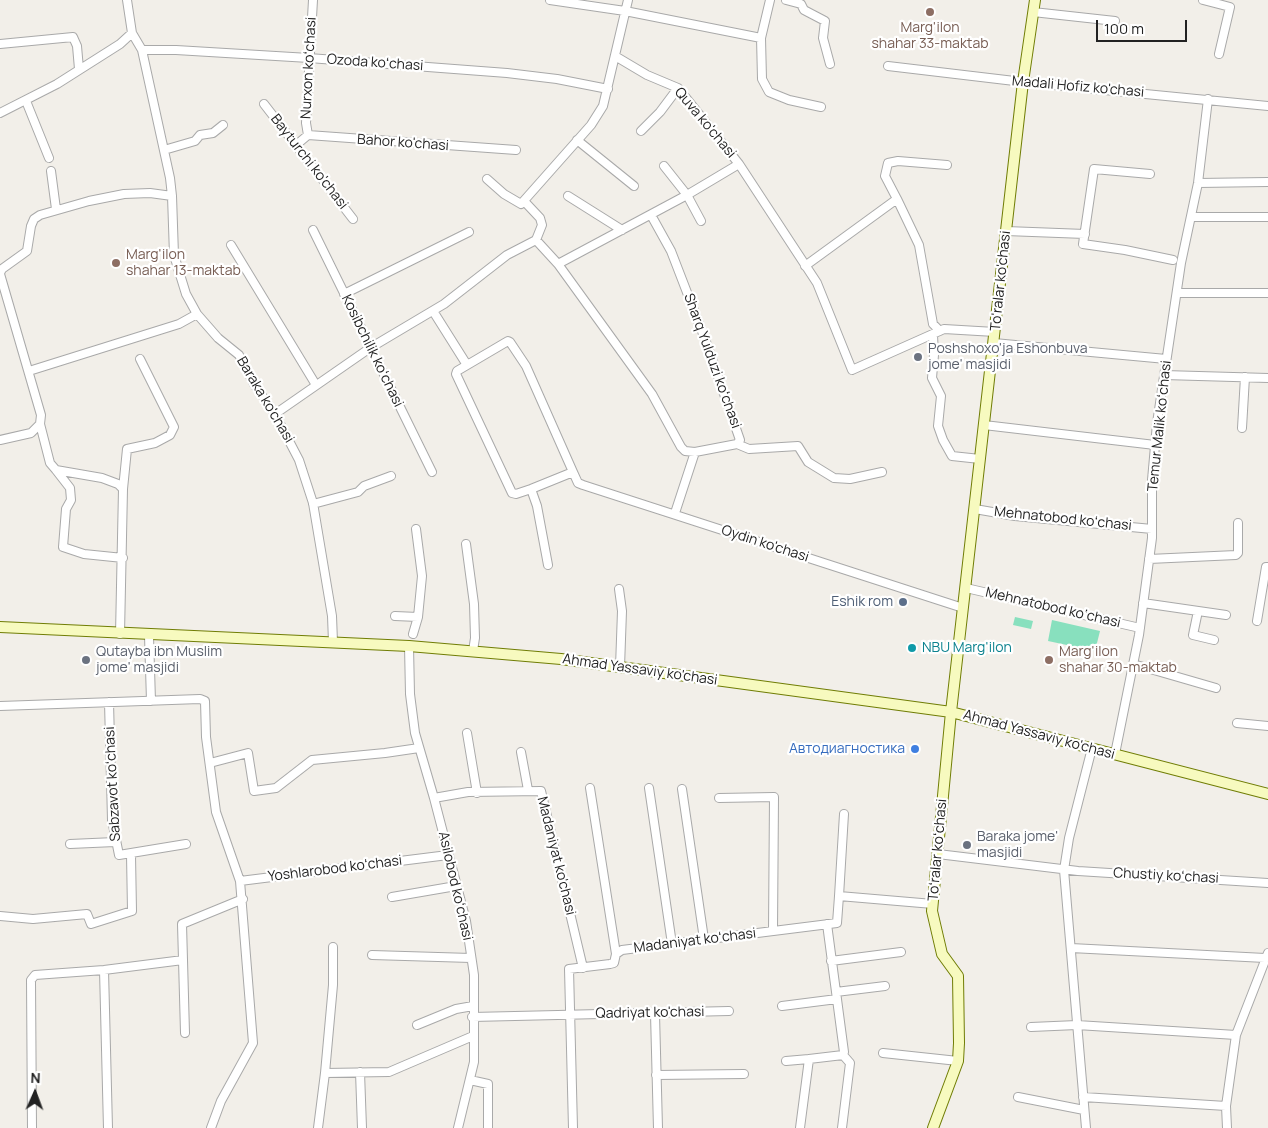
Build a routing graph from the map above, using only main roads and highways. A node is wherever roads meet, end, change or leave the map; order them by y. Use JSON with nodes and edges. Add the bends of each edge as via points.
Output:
{"nodes":[{"id":1,"x":1035,"y":0,"type":"edge"},
{"id":2,"x":0,"y":628,"type":"edge"},
{"id":3,"x":952,"y":712,"type":"junction"},
{"id":4,"x":1268,"y":794,"type":"edge"},
{"id":5,"x":933,"y":1128,"type":"edge"}],
"edges":[{"from":1,"to":3,"type":"main road","name":"To'ralar ko'chasi"},
{"from":2,"to":3,"type":"main road","name":"Ahmad Yassaviy ko'chasi","via":[[473,651],[620,667]]},
{"from":3,"to":4,"type":"main road","name":"Ahmad Yassaviy ko'chasi"},
{"from":3,"to":5,"type":"main road","name":"Toʻralar koʻchasi","via":[[932,911],[942,954],[958,976],[958,1061]]}]}
